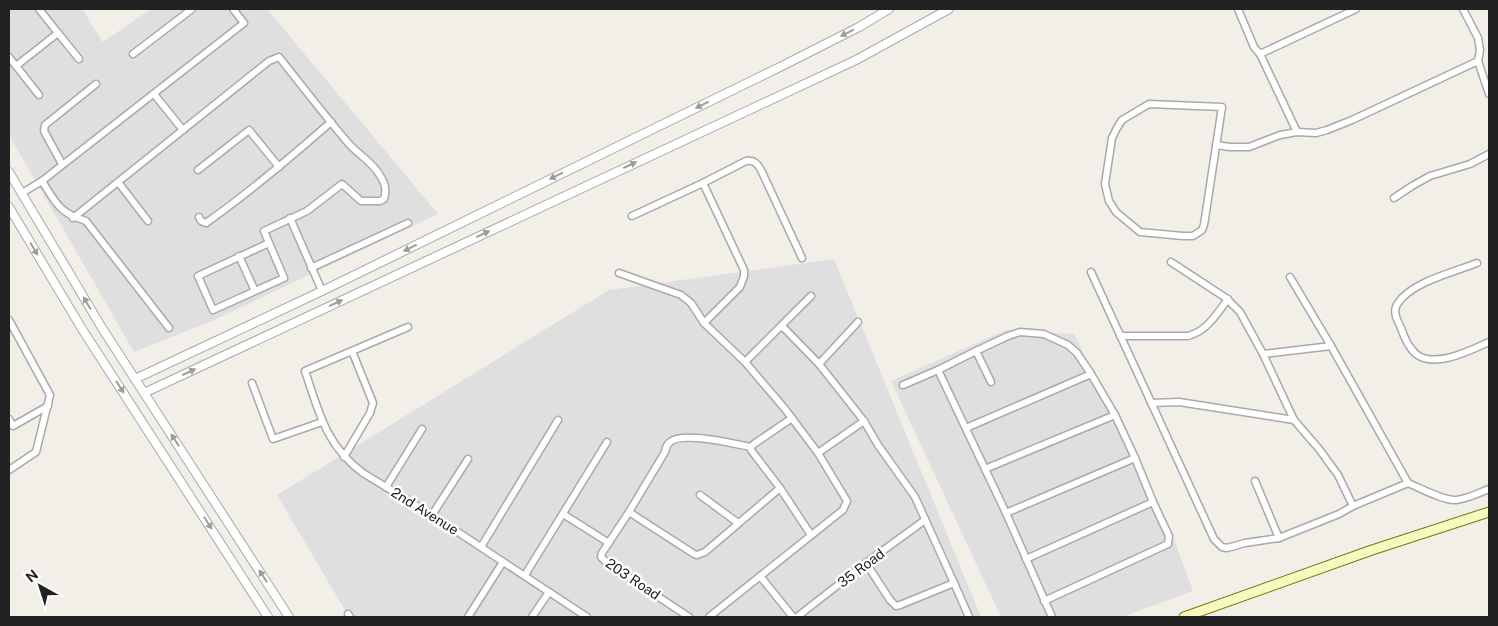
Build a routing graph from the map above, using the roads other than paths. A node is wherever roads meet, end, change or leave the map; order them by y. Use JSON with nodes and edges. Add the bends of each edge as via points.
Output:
{"nodes":[{"id":1,"x":39,"y":9,"type":"edge"},
{"id":2,"x":192,"y":9,"type":"edge"},
{"id":3,"x":233,"y":9,"type":"edge"},
{"id":4,"x":889,"y":9,"type":"edge"},
{"id":5,"x":949,"y":9,"type":"edge"},
{"id":6,"x":1238,"y":9,"type":"edge"},
{"id":7,"x":1356,"y":9,"type":"edge"},
{"id":8,"x":1463,"y":9,"type":"edge"},
{"id":9,"x":58,"y":33,"type":"junction"},
{"id":10,"x":133,"y":54,"type":"dead end"},
{"id":11,"x":1260,"y":54,"type":"junction"},
{"id":12,"x":9,"y":57,"type":"edge"},
{"id":13,"x":79,"y":59,"type":"dead end"},
{"id":14,"x":1478,"y":61,"type":"junction"},
{"id":15,"x":16,"y":66,"type":"junction"},
{"id":16,"x":96,"y":84,"type":"dead end"},
{"id":17,"x":154,"y":94,"type":"junction"},
{"id":18,"x":1489,"y":94,"type":"edge"},
{"id":19,"x":39,"y":95,"type":"dead end"},
{"id":20,"x":331,"y":122,"type":"junction"},
{"id":21,"x":183,"y":130,"type":"junction"},
{"id":22,"x":1296,"y":132,"type":"junction"},
{"id":23,"x":1216,"y":145,"type":"junction"},
{"id":24,"x":1489,"y":154,"type":"edge"},
{"id":25,"x":62,"y":164,"type":"junction"},
{"id":26,"x":279,"y":167,"type":"junction"},
{"id":27,"x":198,"y":170,"type":"dead end"},
{"id":28,"x":9,"y":172,"type":"edge"},
{"id":29,"x":42,"y":181,"type":"junction"},
{"id":30,"x":118,"y":182,"type":"junction"},
{"id":31,"x":703,"y":183,"type":"junction"},
{"id":32,"x":22,"y":193,"type":"junction"},
{"id":33,"x":1394,"y":198,"type":"dead end"},
{"id":34,"x":9,"y":207,"type":"edge"},
{"id":35,"x":632,"y":216,"type":"dead end"},
{"id":36,"x":74,"y":218,"type":"junction"},
{"id":37,"x":199,"y":218,"type":"dead end"},
{"id":38,"x":290,"y":218,"type":"junction"},
{"id":39,"x":148,"y":221,"type":"dead end"},
{"id":40,"x":408,"y":223,"type":"dead end"},
{"id":41,"x":268,"y":243,"type":"junction"},
{"id":42,"x":239,"y":256,"type":"junction"},
{"id":43,"x":802,"y":258,"type":"dead end"},
{"id":44,"x":1171,"y":262,"type":"dead end"},
{"id":45,"x":1477,"y":263,"type":"dead end"},
{"id":46,"x":311,"y":268,"type":"junction"},
{"id":47,"x":1091,"y":272,"type":"dead end"},
{"id":48,"x":618,"y":273,"type":"dead end"},
{"id":49,"x":1290,"y":277,"type":"dead end"},
{"id":50,"x":255,"y":291,"type":"junction"},
{"id":51,"x":322,"y":291,"type":"junction"},
{"id":52,"x":811,"y":296,"type":"dead end"},
{"id":53,"x":1228,"y":299,"type":"junction"},
{"id":54,"x":9,"y":320,"type":"edge"},
{"id":55,"x":858,"y":322,"type":"dead end"},
{"id":56,"x":704,"y":323,"type":"junction"},
{"id":57,"x":782,"y":326,"type":"junction"},
{"id":58,"x":408,"y":327,"type":"dead end"},
{"id":59,"x":168,"y":328,"type":"dead end"},
{"id":60,"x":1120,"y":336,"type":"junction"},
{"id":61,"x":1489,"y":342,"type":"edge"},
{"id":62,"x":1331,"y":346,"type":"junction"},
{"id":63,"x":352,"y":351,"type":"junction"},
{"id":64,"x":976,"y":351,"type":"junction"},
{"id":65,"x":1263,"y":354,"type":"junction"},
{"id":66,"x":745,"y":362,"type":"junction"},
{"id":67,"x":820,"y":364,"type":"junction"},
{"id":68,"x":938,"y":370,"type":"junction"},
{"id":69,"x":1091,"y":374,"type":"junction"},
{"id":70,"x":135,"y":379,"type":"junction"},
{"id":71,"x":991,"y":382,"type":"dead end"},
{"id":72,"x":252,"y":383,"type":"dead end"},
{"id":73,"x":903,"y":385,"type":"dead end"},
{"id":74,"x":144,"y":393,"type":"junction"},
{"id":75,"x":1151,"y":403,"type":"junction"},
{"id":76,"x":48,"y":406,"type":"junction"},
{"id":77,"x":1115,"y":415,"type":"junction"},
{"id":78,"x":792,"y":418,"type":"junction"},
{"id":79,"x":9,"y":419,"type":"edge"},
{"id":80,"x":558,"y":420,"type":"dead end"},
{"id":81,"x":1294,"y":420,"type":"junction"},
{"id":82,"x":864,"y":421,"type":"junction"},
{"id":83,"x":322,"y":422,"type":"junction"},
{"id":84,"x":11,"y":428,"type":"edge"},
{"id":85,"x":966,"y":428,"type":"junction"},
{"id":86,"x":422,"y":429,"type":"dead end"},
{"id":87,"x":606,"y":442,"type":"dead end"},
{"id":88,"x":751,"y":447,"type":"junction"},
{"id":89,"x":818,"y":453,"type":"junction"},
{"id":90,"x":344,"y":457,"type":"junction"},
{"id":91,"x":1135,"y":458,"type":"junction"},
{"id":92,"x":468,"y":459,"type":"dead end"},
{"id":93,"x":9,"y":470,"type":"edge"},
{"id":94,"x":985,"y":470,"type":"junction"},
{"id":95,"x":1255,"y":481,"type":"dead end"},
{"id":96,"x":1408,"y":484,"type":"junction"},
{"id":97,"x":386,"y":487,"type":"junction"},
{"id":98,"x":780,"y":488,"type":"junction"},
{"id":99,"x":1489,"y":489,"type":"edge"},
{"id":100,"x":700,"y":495,"type":"dead end"},
{"id":101,"x":1152,"y":502,"type":"junction"},
{"id":102,"x":1353,"y":506,"type":"junction"},
{"id":103,"x":629,"y":512,"type":"junction"},
{"id":104,"x":1489,"y":512,"type":"edge"},
{"id":105,"x":1006,"y":513,"type":"junction"},
{"id":106,"x":432,"y":514,"type":"junction"},
{"id":107,"x":562,"y":514,"type":"junction"},
{"id":108,"x":926,"y":520,"type":"junction"},
{"id":109,"x":738,"y":523,"type":"junction"},
{"id":110,"x":811,"y":535,"type":"junction"},
{"id":111,"x":1279,"y":538,"type":"junction"},
{"id":112,"x":608,"y":543,"type":"junction"},
{"id":113,"x":481,"y":546,"type":"junction"},
{"id":114,"x":1026,"y":559,"type":"junction"},
{"id":115,"x":503,"y":562,"type":"junction"},
{"id":116,"x":866,"y":563,"type":"junction"},
{"id":117,"x":525,"y":575,"type":"junction"},
{"id":118,"x":760,"y":576,"type":"junction"},
{"id":119,"x":954,"y":583,"type":"junction"},
{"id":120,"x":549,"y":592,"type":"junction"},
{"id":121,"x":1044,"y":601,"type":"junction"},
{"id":122,"x":268,"y":617,"type":"edge"},
{"id":123,"x":289,"y":617,"type":"edge"},
{"id":124,"x":468,"y":617,"type":"edge"},
{"id":125,"x":532,"y":617,"type":"edge"},
{"id":126,"x":587,"y":617,"type":"edge"},
{"id":127,"x":689,"y":617,"type":"edge"},
{"id":128,"x":709,"y":617,"type":"edge"},
{"id":129,"x":793,"y":617,"type":"edge"},
{"id":130,"x":797,"y":617,"type":"edge"},
{"id":131,"x":968,"y":617,"type":"edge"},
{"id":132,"x":1052,"y":617,"type":"edge"},
{"id":133,"x":1184,"y":617,"type":"edge"}],
"edges":[{"from":1,"to":9,"type":"street"},
{"from":2,"to":10,"type":"street"},
{"from":3,"to":17,"type":"street","via":[[244,23]]},
{"from":4,"to":51,"type":"street","one_way":true,"via":[[851,32]]},
{"from":74,"to":5,"type":"street","one_way":true,"via":[[856,60]]},
{"from":6,"to":11,"type":"street"},
{"from":7,"to":11,"type":"street"},
{"from":8,"to":14,"type":"street","via":[[1478,38]]},
{"from":9,"to":13,"type":"street"},
{"from":9,"to":15,"type":"street"},
{"from":11,"to":22,"type":"street"},
{"from":12,"to":15,"type":"street"},
{"from":14,"to":18,"type":"street"},
{"from":14,"to":22,"type":"street","via":[[1328,130]]},
{"from":15,"to":19,"type":"street"},
{"from":16,"to":25,"type":"street","via":[[45,125],[44,131]]},
{"from":17,"to":21,"type":"street"},
{"from":17,"to":25,"type":"street"},
{"from":20,"to":21,"type":"street","via":[[278,57]]},
{"from":20,"to":26,"type":"street"},
{"from":20,"to":38,"type":"street","via":[[378,172],[386,191],[384,199],[380,202],[361,201],[342,184],[307,211]]},
{"from":21,"to":30,"type":"street"},
{"from":22,"to":23,"type":"street","via":[[1250,147]]},
{"from":23,"to":23,"type":"street","via":[[1222,107],[1150,104],[1122,120],[1112,138],[1105,184],[1109,201],[1116,212],[1140,232],[1197,234],[1204,225]]},
{"from":24,"to":33,"type":"street","via":[[1470,164],[1430,176]]},
{"from":25,"to":29,"type":"street"},
{"from":26,"to":27,"type":"street","via":[[249,130]]},
{"from":26,"to":37,"type":"street","via":[[206,223]]},
{"from":28,"to":32,"type":"street"},
{"from":29,"to":32,"type":"street"},
{"from":29,"to":36,"type":"street","via":[[61,210]]},
{"from":30,"to":36,"type":"street"},
{"from":30,"to":39,"type":"street"},
{"from":31,"to":35,"type":"street"},
{"from":31,"to":43,"type":"street","via":[[751,160],[756,162]]},
{"from":31,"to":56,"type":"street","via":[[744,270],[740,287]]},
{"from":70,"to":32,"type":"street","one_way":true},
{"from":34,"to":122,"type":"street","one_way":true,"via":[[82,329]]},
{"from":36,"to":59,"type":"street","via":[[86,221]]},
{"from":38,"to":41,"type":"street","via":[[264,231]]},
{"from":38,"to":46,"type":"street"},
{"from":40,"to":46,"type":"street"},
{"from":41,"to":42,"type":"street"},
{"from":41,"to":50,"type":"street","via":[[284,278]]},
{"from":42,"to":50,"type":"street"},
{"from":42,"to":50,"type":"street","via":[[198,276],[213,310]]},
{"from":44,"to":53,"type":"street"},
{"from":45,"to":61,"type":"street","via":[[1418,286],[1399,302],[1395,309],[1396,317],[1414,353],[1422,358],[1449,358]]},
{"from":46,"to":51,"type":"street"},
{"from":47,"to":60,"type":"street"},
{"from":48,"to":56,"type":"street","via":[[687,298]]},
{"from":49,"to":62,"type":"street"},
{"from":51,"to":70,"type":"street"},
{"from":52,"to":57,"type":"street"},
{"from":53,"to":60,"type":"street","via":[[1198,334]]},
{"from":53,"to":65,"type":"street","via":[[1240,312]]},
{"from":54,"to":76,"type":"street","via":[[49,392]]},
{"from":55,"to":67,"type":"street"},
{"from":56,"to":66,"type":"street"},
{"from":57,"to":66,"type":"street"},
{"from":57,"to":67,"type":"street"},
{"from":58,"to":63,"type":"street"},
{"from":60,"to":75,"type":"street"},
{"from":62,"to":65,"type":"street"},
{"from":62,"to":96,"type":"street"},
{"from":63,"to":83,"type":"street","name":"2nd Avenue","via":[[304,371]]},
{"from":63,"to":90,"type":"street","via":[[371,397],[372,408]]},
{"from":64,"to":68,"type":"street"},
{"from":64,"to":69,"type":"street","via":[[1020,332],[1044,334],[1068,345]]},
{"from":64,"to":71,"type":"street"},
{"from":65,"to":81,"type":"street"},
{"from":66,"to":78,"type":"street"},
{"from":67,"to":82,"type":"street"},
{"from":68,"to":73,"type":"street"},
{"from":68,"to":85,"type":"street"},
{"from":69,"to":77,"type":"street"},
{"from":69,"to":85,"type":"street"},
{"from":70,"to":74,"type":"street"},
{"from":72,"to":83,"type":"street","via":[[273,439]]},
{"from":123,"to":74,"type":"street","one_way":true},
{"from":75,"to":81,"type":"street","via":[[1179,402]]},
{"from":75,"to":111,"type":"street","via":[[1217,543],[1227,548]]},
{"from":76,"to":84,"type":"street"},
{"from":76,"to":93,"type":"street","via":[[36,452]]},
{"from":77,"to":91,"type":"street"},
{"from":77,"to":94,"type":"street"},
{"from":78,"to":88,"type":"street"},
{"from":78,"to":89,"type":"street"},
{"from":79,"to":84,"type":"street"},
{"from":80,"to":113,"type":"street"},
{"from":81,"to":102,"type":"street","via":[[1338,475]]},
{"from":82,"to":89,"type":"street"},
{"from":82,"to":108,"type":"street","via":[[915,496]]},
{"from":83,"to":90,"type":"street","name":"2nd Avenue"},
{"from":85,"to":94,"type":"street"},
{"from":86,"to":97,"type":"street"},
{"from":87,"to":107,"type":"street"},
{"from":88,"to":98,"type":"street"},
{"from":88,"to":103,"type":"street","via":[[703,439],[680,437],[671,440]]},
{"from":89,"to":110,"type":"street","via":[[847,501],[843,510]]},
{"from":90,"to":97,"type":"street","name":"2nd Avenue"},
{"from":91,"to":101,"type":"street"},
{"from":91,"to":105,"type":"street"},
{"from":92,"to":106,"type":"street"},
{"from":94,"to":105,"type":"street"},
{"from":95,"to":111,"type":"street"},
{"from":96,"to":99,"type":"street","via":[[1445,499],[1456,500]]},
{"from":96,"to":102,"type":"street"},
{"from":97,"to":106,"type":"street","name":"2nd Avenue"},
{"from":98,"to":109,"type":"street"},
{"from":98,"to":110,"type":"street"},
{"from":100,"to":109,"type":"street"},
{"from":101,"to":114,"type":"street"},
{"from":101,"to":121,"type":"street","via":[[1169,536],[1168,544]]},
{"from":102,"to":111,"type":"street"},
{"from":103,"to":109,"type":"street","via":[[697,555],[705,552]]},
{"from":103,"to":112,"type":"street"},
{"from":104,"to":133,"type":"main road"},
{"from":105,"to":114,"type":"street"},
{"from":106,"to":113,"type":"street","name":"2nd Avenue"},
{"from":107,"to":112,"type":"street"},
{"from":107,"to":117,"type":"street"},
{"from":108,"to":116,"type":"street","name":"35 Road"},
{"from":108,"to":119,"type":"street"},
{"from":110,"to":118,"type":"street"},
{"from":112,"to":127,"type":"street","name":"203 Road","via":[[602,558]]},
{"from":113,"to":115,"type":"street","name":"2nd Avenue"},
{"from":114,"to":121,"type":"street"},
{"from":115,"to":117,"type":"street","name":"2nd Avenue"},
{"from":115,"to":124,"type":"street"},
{"from":116,"to":119,"type":"street","via":[[896,606]]},
{"from":116,"to":130,"type":"street","name":"35 Road"},
{"from":117,"to":120,"type":"street","name":"2nd Avenue"},
{"from":118,"to":128,"type":"street"},
{"from":118,"to":129,"type":"street"},
{"from":119,"to":131,"type":"street"},
{"from":120,"to":125,"type":"street"},
{"from":120,"to":126,"type":"street","name":"2nd Avenue"},
{"from":121,"to":132,"type":"street"}]}
